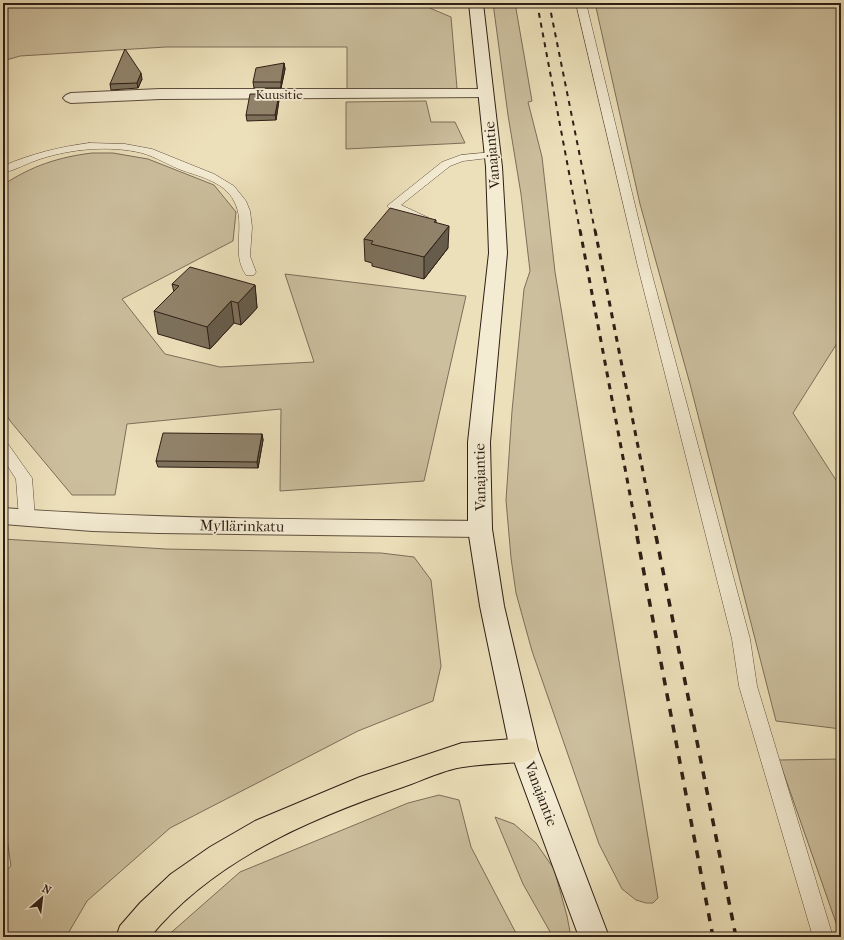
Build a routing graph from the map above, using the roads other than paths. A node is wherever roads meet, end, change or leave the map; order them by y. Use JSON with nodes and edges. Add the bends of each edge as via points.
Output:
{"nodes":[{"id":1,"x":476,"y":3,"type":"edge"},
{"id":2,"x":581,"y":3,"type":"edge"},
{"id":3,"x":486,"y":93,"type":"junction"},
{"id":4,"x":71,"y":98,"type":"dead end"},
{"id":5,"x":493,"y":154,"type":"junction"},
{"id":6,"x":3,"y":170,"type":"edge"},
{"id":7,"x":434,"y":225,"type":"edge"},
{"id":8,"x":250,"y":272,"type":"dead end"},
{"id":9,"x":3,"y":448,"type":"edge"},
{"id":10,"x":3,"y":516,"type":"edge"},
{"id":11,"x":27,"y":518,"type":"junction"},
{"id":12,"x":480,"y":529,"type":"junction"},
{"id":13,"x":524,"y":750,"type":"junction"},
{"id":14,"x":131,"y":937,"type":"edge"},
{"id":15,"x":594,"y":937,"type":"edge"},
{"id":16,"x":823,"y":937,"type":"edge"}],
"edges":[{"from":1,"to":3,"type":"street","name":"Vanajantie"},
{"from":2,"to":16,"type":"lane","via":[[644,267],[741,639],[748,686]]},
{"from":3,"to":4,"type":"street","name":"Kuusitie","via":[[160,94]]},
{"from":3,"to":5,"type":"street","name":"Vanajantie"},
{"from":5,"to":7,"type":"lane","via":[[461,158],[446,164],[393,206]]},
{"from":5,"to":12,"type":"street","name":"Vanajantie","via":[[498,253],[479,442]]},
{"from":6,"to":8,"type":"lane","via":[[53,152],[120,147],[157,154],[177,165],[218,179],[240,201],[246,221],[245,261]]},
{"from":9,"to":11,"type":"lane","via":[[24,478]]},
{"from":10,"to":11,"type":"street","name":"Myllärinkatu"},
{"from":11,"to":12,"type":"street","name":"Myllärinkatu","via":[[92,524]]},
{"from":12,"to":13,"type":"street","name":"Vanajantie","via":[[492,606]]},
{"from":13,"to":14,"type":"highway","via":[[462,755],[370,786],[265,830],[220,856],[181,884]]},
{"from":13,"to":15,"type":"street","name":"Vanajantie"}]}
